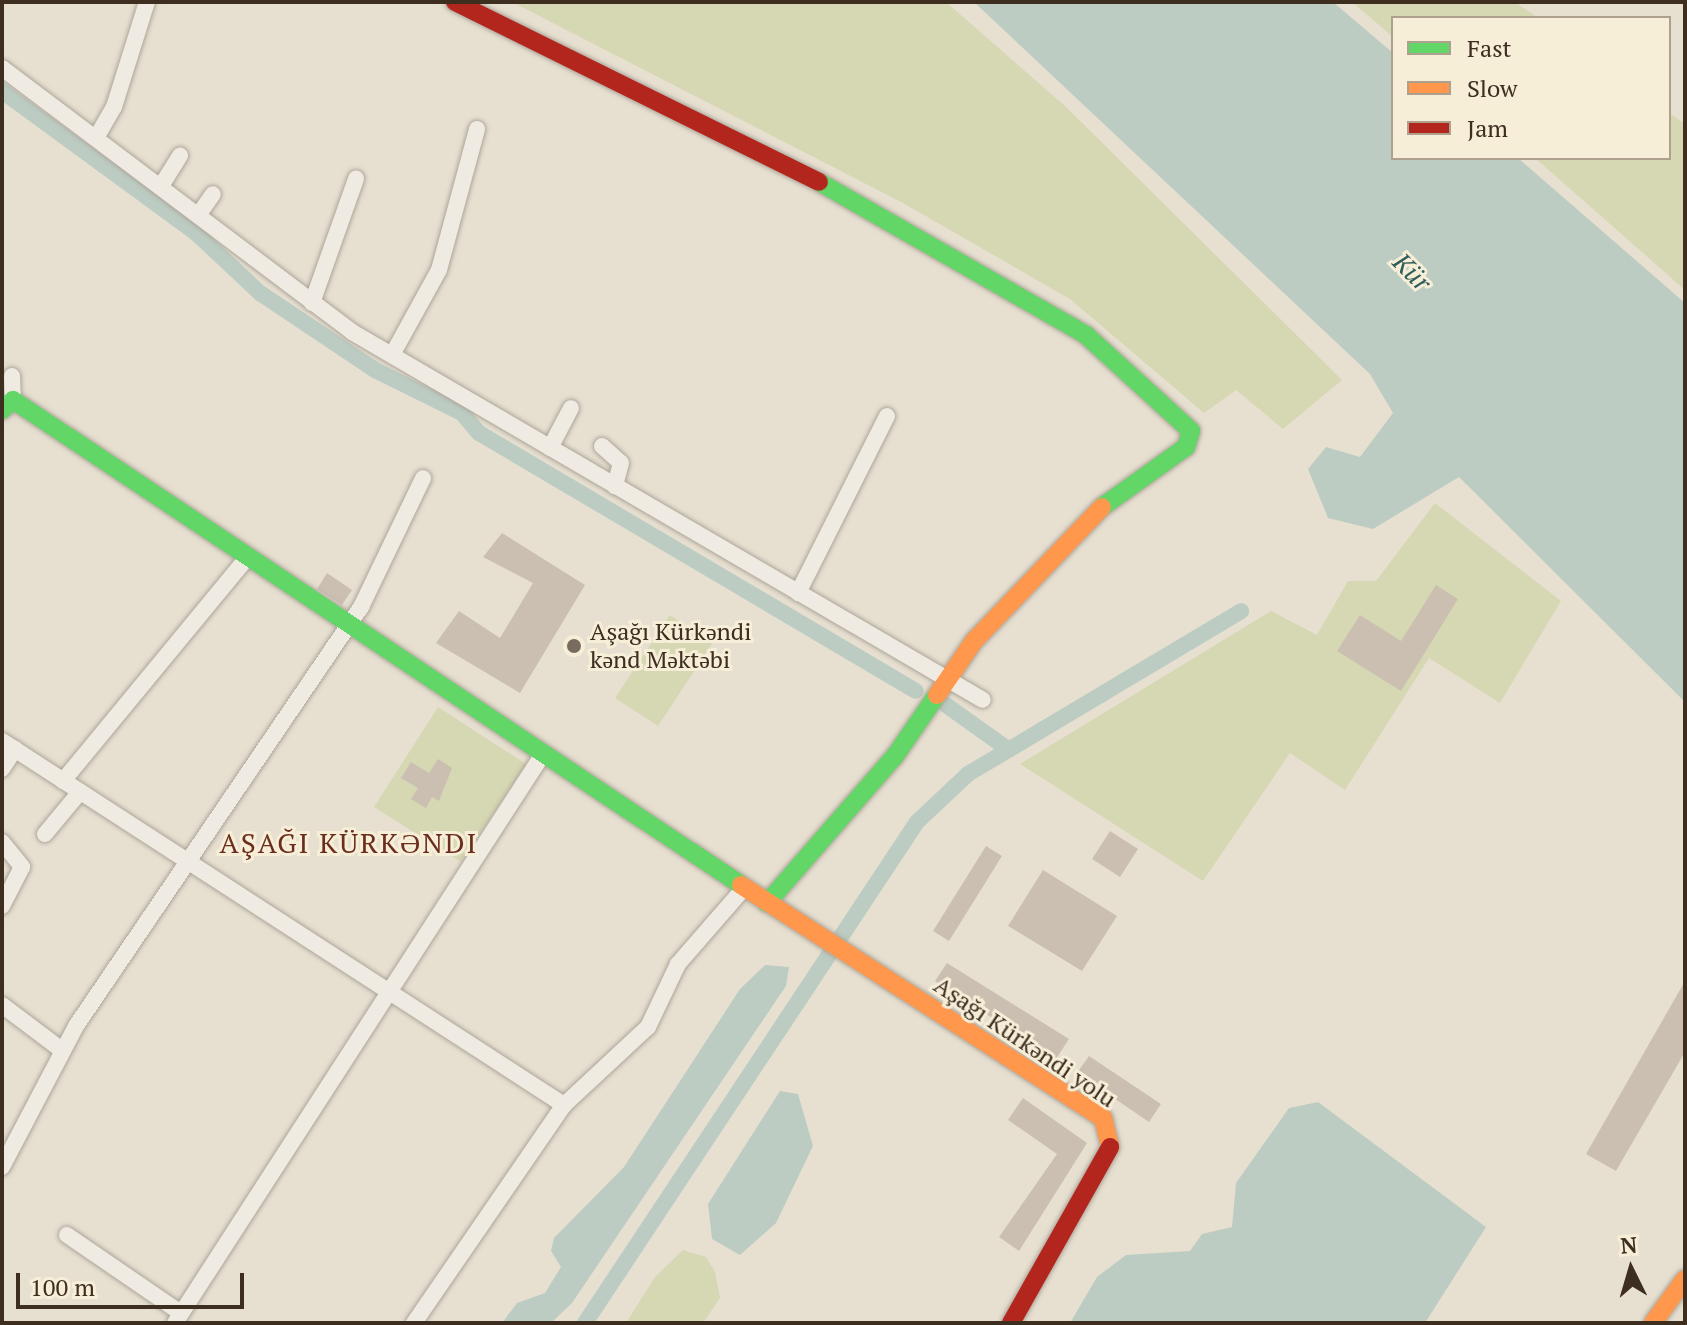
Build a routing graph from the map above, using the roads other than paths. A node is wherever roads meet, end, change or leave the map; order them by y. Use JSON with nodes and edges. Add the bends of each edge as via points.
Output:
{"nodes":[{"id":1,"x":147,"y":2,"type":"edge"},
{"id":2,"x":455,"y":2,"type":"edge"},
{"id":3,"x":3,"y":70,"type":"edge"},
{"id":4,"x":477,"y":129,"type":"dead end"},
{"id":5,"x":96,"y":138,"type":"junction"},
{"id":6,"x":180,"y":155,"type":"dead end"},
{"id":7,"x":356,"y":179,"type":"dead end"},
{"id":8,"x":161,"y":186,"type":"junction"},
{"id":9,"x":213,"y":194,"type":"dead end"},
{"id":10,"x":199,"y":214,"type":"junction"},
{"id":11,"x":312,"y":303,"type":"junction"},
{"id":12,"x":392,"y":355,"type":"junction"},
{"id":13,"x":12,"y":376,"type":"dead end"},
{"id":14,"x":7,"y":405,"type":"edge"},
{"id":15,"x":571,"y":408,"type":"dead end"},
{"id":16,"x":887,"y":416,"type":"dead end"},
{"id":17,"x":602,"y":446,"type":"dead end"},
{"id":18,"x":550,"y":448,"type":"junction"},
{"id":19,"x":423,"y":478,"type":"dead end"},
{"id":20,"x":615,"y":486,"type":"junction"},
{"id":21,"x":247,"y":558,"type":"junction"},
{"id":22,"x":798,"y":593,"type":"junction"},
{"id":23,"x":347,"y":627,"type":"junction"},
{"id":24,"x":948,"y":680,"type":"junction"},
{"id":25,"x":983,"y":700,"type":"dead end"},
{"id":26,"x":8,"y":745,"type":"edge"},
{"id":27,"x":541,"y":757,"type":"junction"},
{"id":28,"x":2,"y":769,"type":"edge"},
{"id":29,"x":63,"y":781,"type":"junction"},
{"id":30,"x":80,"y":792,"type":"junction"},
{"id":31,"x":45,"y":834,"type":"dead end"},
{"id":32,"x":2,"y":842,"type":"edge"},
{"id":33,"x":187,"y":859,"type":"junction"},
{"id":34,"x":744,"y":888,"type":"junction"},
{"id":35,"x":767,"y":903,"type":"junction"},
{"id":36,"x":2,"y":906,"type":"edge"},
{"id":37,"x":389,"y":990,"type":"junction"},
{"id":38,"x":2,"y":1005,"type":"edge"},
{"id":39,"x":63,"y":1051,"type":"junction"},
{"id":40,"x":564,"y":1105,"type":"junction"},
{"id":41,"x":2,"y":1167,"type":"edge"},
{"id":42,"x":67,"y":1235,"type":"dead end"},
{"id":43,"x":1685,"y":1279,"type":"edge"},
{"id":44,"x":177,"y":1320,"type":"edge"},
{"id":45,"x":414,"y":1323,"type":"edge"},
{"id":46,"x":1011,"y":1323,"type":"edge"},
{"id":47,"x":1653,"y":1323,"type":"edge"}],
"edges":[{"from":1,"to":5,"type":"street","via":[[114,107]]},
{"from":2,"to":24,"type":"street","via":[[842,193],[1035,302],[1086,335],[1186,421],[1186,447],[1112,497],[983,632]]},
{"from":3,"to":5,"type":"street"},
{"from":4,"to":12,"type":"street","via":[[439,270]]},
{"from":5,"to":8,"type":"street"},
{"from":6,"to":8,"type":"street"},
{"from":7,"to":11,"type":"street"},
{"from":8,"to":10,"type":"street"},
{"from":9,"to":10,"type":"street"},
{"from":10,"to":11,"type":"street"},
{"from":11,"to":12,"type":"street"},
{"from":12,"to":18,"type":"street"},
{"from":13,"to":14,"type":"street"},
{"from":14,"to":21,"type":"street"},
{"from":15,"to":18,"type":"street"},
{"from":16,"to":22,"type":"street"},
{"from":17,"to":20,"type":"street","via":[[621,463]]},
{"from":18,"to":20,"type":"street"},
{"from":19,"to":23,"type":"street"},
{"from":20,"to":22,"type":"street"},
{"from":21,"to":23,"type":"street"},
{"from":21,"to":29,"type":"street"},
{"from":22,"to":24,"type":"street"},
{"from":23,"to":27,"type":"street"},
{"from":23,"to":33,"type":"street"},
{"from":24,"to":25,"type":"street"},
{"from":24,"to":35,"type":"street","via":[[895,756]]},
{"from":26,"to":28,"type":"street"},
{"from":26,"to":29,"type":"street"},
{"from":27,"to":34,"type":"street"},
{"from":27,"to":37,"type":"street"},
{"from":29,"to":30,"type":"street"},
{"from":30,"to":31,"type":"street"},
{"from":30,"to":33,"type":"street"},
{"from":32,"to":36,"type":"street","via":[[22,867]]},
{"from":33,"to":37,"type":"street"},
{"from":33,"to":39,"type":"street"},
{"from":34,"to":35,"type":"street"},
{"from":34,"to":40,"type":"street","via":[[678,964],[648,1027]]},
{"from":35,"to":46,"type":"street","name":"Aşağı Kürkəndi yolu","via":[[1109,1126],[1108,1156]]},
{"from":37,"to":40,"type":"street"},
{"from":37,"to":44,"type":"street"},
{"from":38,"to":39,"type":"street"},
{"from":39,"to":41,"type":"street"},
{"from":40,"to":45,"type":"street"},
{"from":42,"to":44,"type":"street"},
{"from":43,"to":47,"type":"street"}]}
